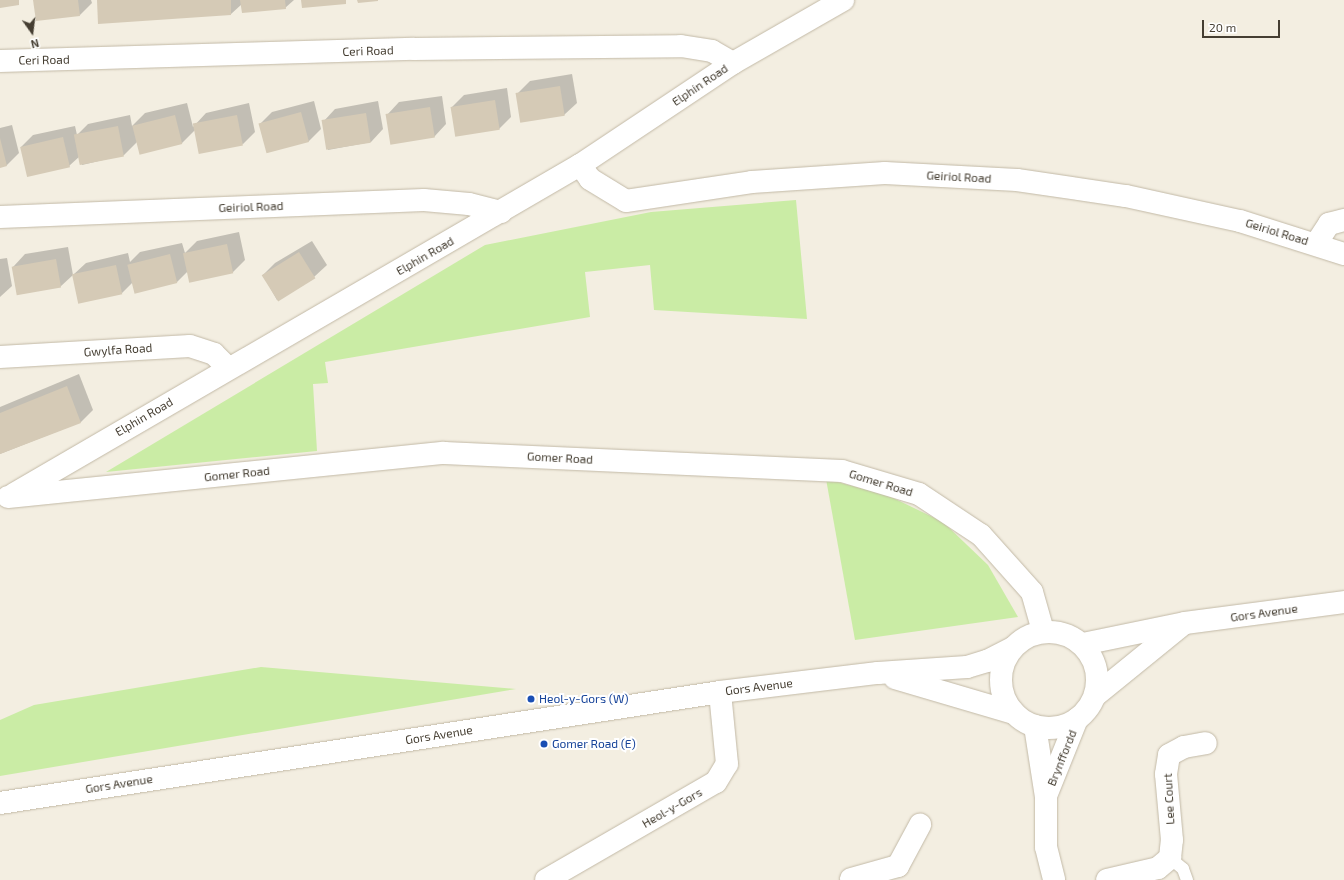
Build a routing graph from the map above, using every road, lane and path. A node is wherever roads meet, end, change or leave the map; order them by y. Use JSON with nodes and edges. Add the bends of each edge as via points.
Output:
{"nodes":[{"id":1,"x":843,"y":0,"type":"edge"},
{"id":2,"x":0,"y":61,"type":"edge"},
{"id":3,"x":733,"y":63,"type":"junction"},
{"id":4,"x":580,"y":166,"type":"junction"},
{"id":5,"x":501,"y":212,"type":"junction"},
{"id":6,"x":0,"y":217,"type":"edge"},
{"id":7,"x":1344,"y":220,"type":"edge"},
{"id":8,"x":1316,"y":244,"type":"junction"},
{"id":9,"x":1344,"y":254,"type":"edge"},
{"id":10,"x":0,"y":358,"type":"edge"},
{"id":11,"x":228,"y":368,"type":"junction"},
{"id":12,"x":4,"y":499,"type":"edge"},
{"id":13,"x":1344,"y":602,"type":"edge"},
{"id":14,"x":1184,"y":623,"type":"junction"},
{"id":15,"x":1043,"y":631,"type":"junction"},
{"id":16,"x":1083,"y":644,"type":"junction"},
{"id":17,"x":1012,"y":648,"type":"junction"},
{"id":18,"x":878,"y":673,"type":"junction"},
{"id":19,"x":720,"y":692,"type":"junction"},
{"id":20,"x":1096,"y":695,"type":"junction"},
{"id":21,"x":1014,"y":713,"type":"junction"},
{"id":22,"x":1077,"y":719,"type":"junction"},
{"id":23,"x":1035,"y":726,"type":"junction"},
{"id":24,"x":1207,"y":743,"type":"dead end"},
{"id":25,"x":1046,"y":797,"type":"junction"},
{"id":26,"x":0,"y":803,"type":"edge"},
{"id":27,"x":920,"y":824,"type":"dead end"},
{"id":28,"x":1170,"y":858,"type":"junction"},
{"id":29,"x":903,"y":873,"type":"edge"},
{"id":30,"x":851,"y":879,"type":"edge"},
{"id":31,"x":546,"y":880,"type":"edge"},
{"id":32,"x":1054,"y":880,"type":"edge"},
{"id":33,"x":1107,"y":880,"type":"edge"},
{"id":34,"x":1187,"y":880,"type":"edge"}],
"edges":[{"from":1,"to":3,"type":"street","name":"Elphin Road"},
{"from":2,"to":3,"type":"street","name":"Ceri Road","via":[[414,49],[680,46],[712,50]]},
{"from":3,"to":4,"type":"street","name":"Elphin Road"},
{"from":4,"to":5,"type":"street","name":"Elphin Road"},
{"from":4,"to":8,"type":"street","name":"Geiriol Road","via":[[590,179],[626,201],[752,182],[885,173],[1017,180],[1126,196],[1240,221]]},
{"from":5,"to":6,"type":"street","name":"Geiriol Road","via":[[469,204],[424,200]]},
{"from":5,"to":11,"type":"street","name":"Elphin Road"},
{"from":7,"to":8,"type":"street","via":[[1329,224]]},
{"from":8,"to":9,"type":"street","name":"Geiriol Road"},
{"from":10,"to":11,"type":"street","name":"Gwylfa Road","via":[[190,346],[214,354]]},
{"from":11,"to":12,"type":"street","name":"Elphin Road"},
{"from":12,"to":15,"type":"street","name":"Gomer Road","via":[[444,453],[842,470],[919,494],[981,535],[1032,592]]},
{"from":13,"to":14,"type":"street","name":"Gors Avenue"},
{"from":14,"to":16,"type":"street","name":"Gors Avenue"},
{"from":14,"to":20,"type":"street"},
{"from":15,"to":16,"type":"street","via":[[1066,634]]},
{"from":15,"to":17,"type":"street","via":[[1026,638]]},
{"from":16,"to":20,"type":"street","via":[[1093,657],[1098,671]]},
{"from":17,"to":18,"type":"street","name":"Gors Avenue","via":[[987,661],[967,667]]},
{"from":17,"to":21,"type":"street","via":[[1004,662],[1001,679],[1005,699]]},
{"from":18,"to":19,"type":"street","name":"Gors Avenue"},
{"from":18,"to":21,"type":"street","name":"Gors Avenue"},
{"from":19,"to":26,"type":"street","name":"Gors Avenue"},
{"from":19,"to":31,"type":"street","name":"Heol-y-Gors","via":[[726,732],[727,764],[716,782]]},
{"from":20,"to":22,"type":"street","via":[[1088,710]]},
{"from":21,"to":23,"type":"street"},
{"from":22,"to":23,"type":"street","via":[[1062,727]]},
{"from":22,"to":25,"type":"street","name":"Brynffordd"},
{"from":23,"to":25,"type":"street","name":"Brynffordd"},
{"from":24,"to":28,"type":"street","name":"Lee Court","via":[[1184,747],[1169,755],[1166,774],[1172,840]]},
{"from":25,"to":32,"type":"street","via":[[1046,847]]},
{"from":27,"to":29,"type":"street"},
{"from":28,"to":33,"type":"street","via":[[1158,868]]},
{"from":28,"to":34,"type":"lane","via":[[1183,869]]},
{"from":29,"to":30,"type":"street"}]}
